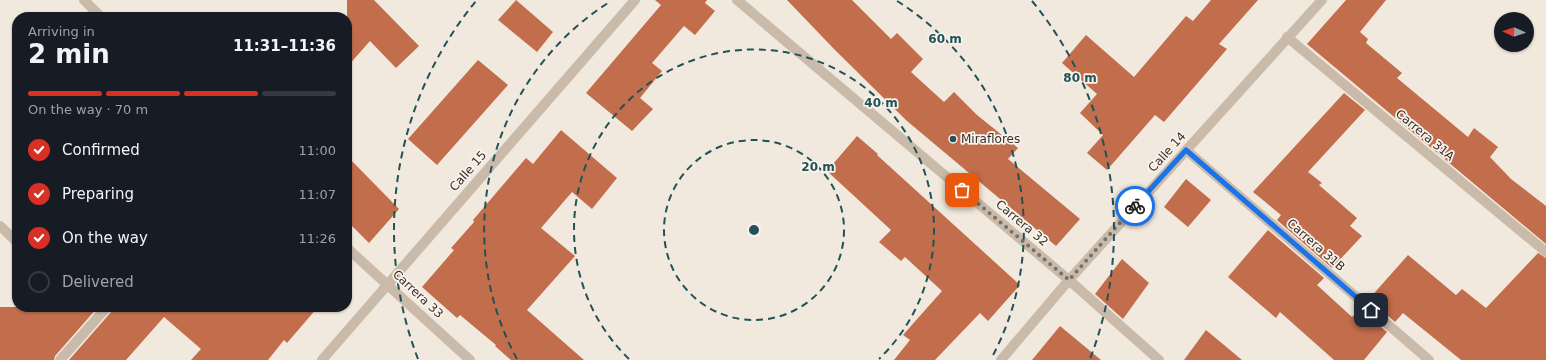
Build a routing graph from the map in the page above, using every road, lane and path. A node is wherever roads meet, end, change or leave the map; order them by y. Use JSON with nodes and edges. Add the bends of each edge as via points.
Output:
{"nodes":[{"id":1,"x":84,"y":0,"type":"edge"},
{"id":2,"x":635,"y":0,"type":"edge"},
{"id":3,"x":737,"y":0,"type":"edge"},
{"id":4,"x":1322,"y":0,"type":"edge"},
{"id":5,"x":96,"y":12,"type":"edge"},
{"id":6,"x":1287,"y":37,"type":"junction"},
{"id":7,"x":1186,"y":150,"type":"junction"},
{"id":8,"x":0,"y":226,"type":"edge"},
{"id":9,"x":12,"y":237,"type":"edge"},
{"id":10,"x":352,"y":252,"type":"edge"},
{"id":11,"x":1546,"y":252,"type":"edge"},
{"id":12,"x":1069,"y":280,"type":"junction"},
{"id":13,"x":387,"y":284,"type":"junction"},
{"id":14,"x":103,"y":312,"type":"edge"},
{"id":15,"x":60,"y":360,"type":"edge"},
{"id":16,"x":322,"y":360,"type":"edge"},
{"id":17,"x":470,"y":360,"type":"edge"},
{"id":18,"x":1001,"y":360,"type":"edge"},
{"id":19,"x":1160,"y":360,"type":"edge"},
{"id":20,"x":1429,"y":360,"type":"edge"}],
"edges":[{"from":1,"to":5,"type":"street"},
{"from":2,"to":13,"type":"street","name":"Calle 15"},
{"from":3,"to":12,"type":"street","name":"Carrera 32"},
{"from":4,"to":6,"type":"street","name":"Calle 14"},
{"from":6,"to":7,"type":"street","name":"Calle 14"},
{"from":6,"to":11,"type":"street","name":"Carrera 31A"},
{"from":7,"to":12,"type":"street","name":"Calle 14"},
{"from":7,"to":20,"type":"street","name":"Carrera 31B"},
{"from":8,"to":9,"type":"street"},
{"from":10,"to":13,"type":"street","name":"Carrera 33"},
{"from":12,"to":18,"type":"street","name":"Calle 14"},
{"from":12,"to":19,"type":"street","name":"Carrera 32"},
{"from":13,"to":16,"type":"street","name":"Calle 15"},
{"from":13,"to":17,"type":"street","name":"Carrera 33"},
{"from":14,"to":15,"type":"street"}]}
